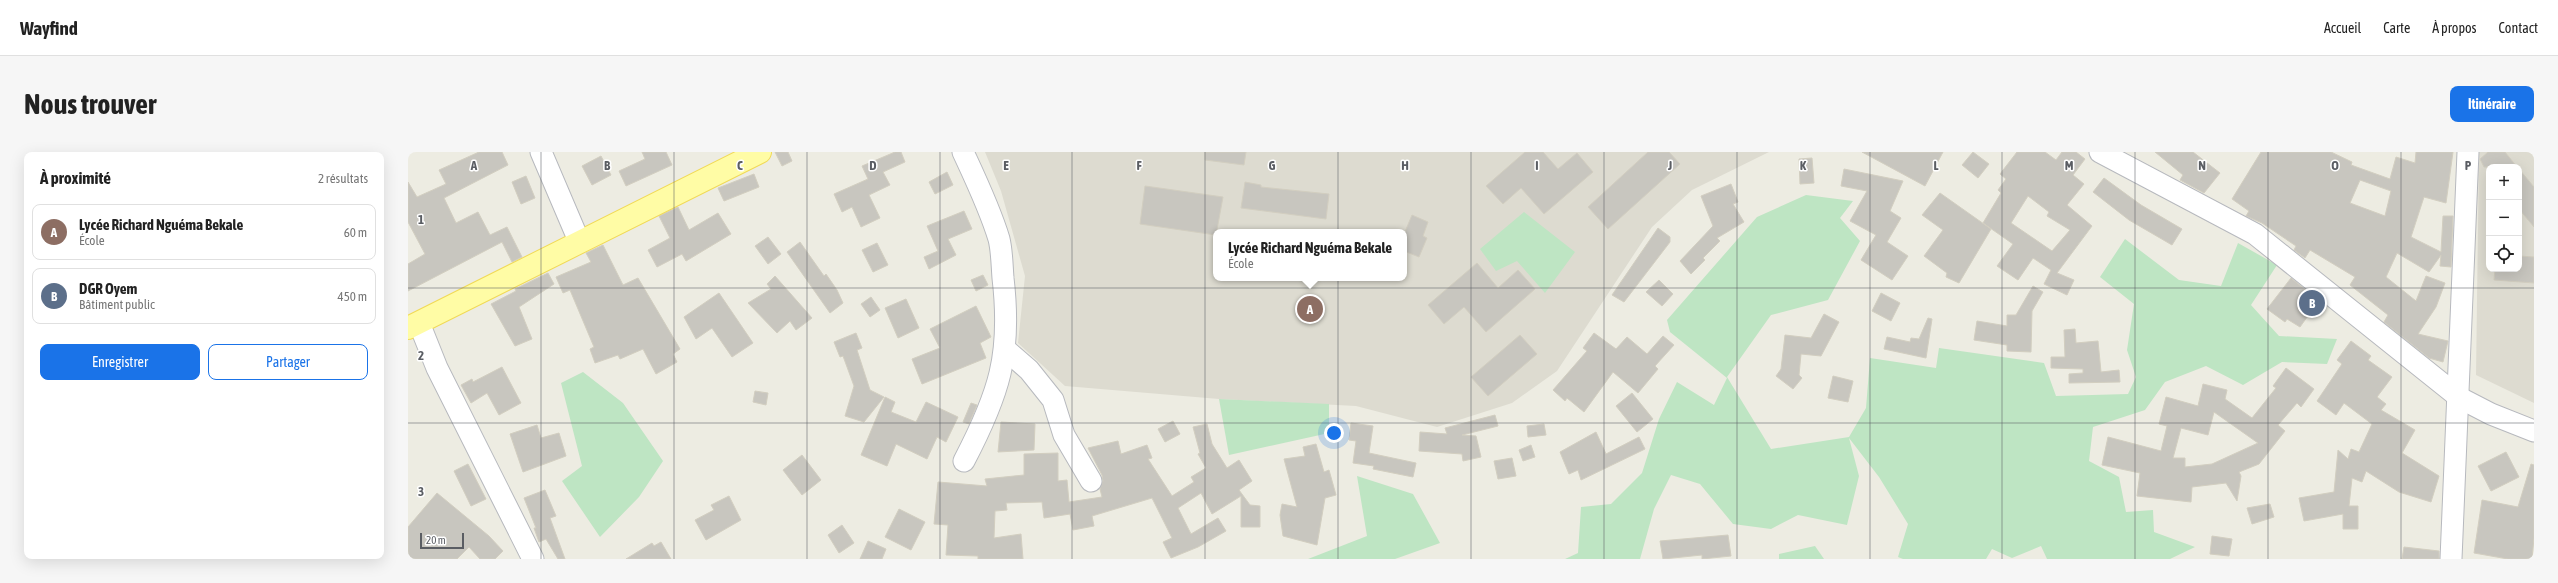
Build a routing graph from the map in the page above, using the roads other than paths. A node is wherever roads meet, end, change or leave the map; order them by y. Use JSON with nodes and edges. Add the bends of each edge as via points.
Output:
{"nodes":[{"id":1,"x":541,"y":152,"type":"edge"},
{"id":2,"x":760,"y":152,"type":"edge"},
{"id":3,"x":963,"y":152,"type":"edge"},
{"id":4,"x":2100,"y":152,"type":"edge"},
{"id":5,"x":2468,"y":152,"type":"edge"},
{"id":6,"x":580,"y":241,"type":"junction"},
{"id":7,"x":413,"y":326,"type":"edge"},
{"id":8,"x":1006,"y":350,"type":"junction"},
{"id":9,"x":2460,"y":398,"type":"junction"},
{"id":10,"x":2534,"y":431,"type":"edge"},
{"id":11,"x":964,"y":461,"type":"dead end"},
{"id":12,"x":1091,"y":481,"type":"dead end"},
{"id":13,"x":533,"y":559,"type":"edge"},
{"id":14,"x":2451,"y":559,"type":"edge"}],
"edges":[{"from":1,"to":6,"type":"street"},
{"from":2,"to":6,"type":"main road"},
{"from":3,"to":8,"type":"street","via":[[999,240],[1005,291]]},
{"from":4,"to":9,"type":"street","via":[[2256,234]]},
{"from":5,"to":9,"type":"street"},
{"from":6,"to":7,"type":"main road"},
{"from":7,"to":13,"type":"street","via":[[437,368]]},
{"from":8,"to":11,"type":"street","via":[[997,388],[986,418]]},
{"from":8,"to":12,"type":"street","via":[[1029,370],[1053,400],[1064,435]]},
{"from":9,"to":10,"type":"street"},
{"from":9,"to":14,"type":"street"}]}
